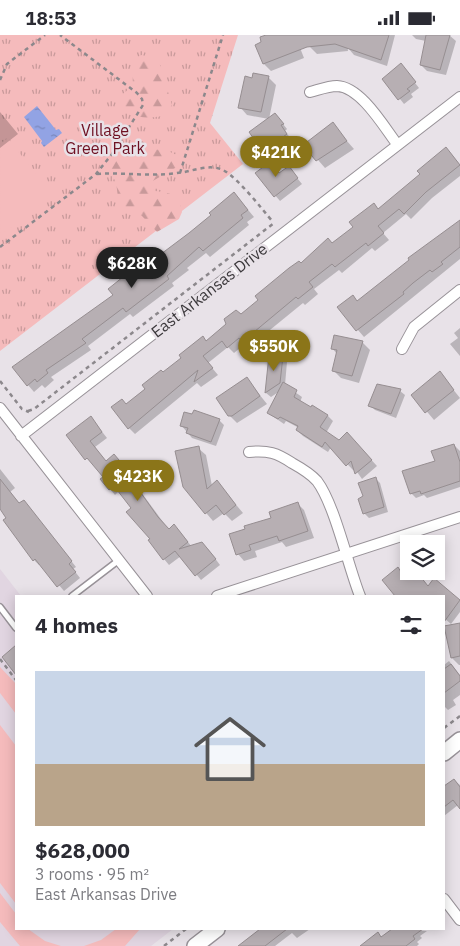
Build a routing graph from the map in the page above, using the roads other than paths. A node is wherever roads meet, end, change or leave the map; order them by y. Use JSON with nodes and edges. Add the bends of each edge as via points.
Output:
{"nodes":[{"id":1,"x":310,"y":92,"type":"dead end"},
{"id":2,"x":460,"y":97,"type":"edge"},
{"id":3,"x":397,"y":144,"type":"junction"},
{"id":4,"x":460,"y":290,"type":"edge"},
{"id":5,"x":402,"y":349,"type":"dead end"},
{"id":6,"x":0,"y":408,"type":"edge"},
{"id":7,"x":22,"y":436,"type":"junction"},
{"id":8,"x":249,"y":452,"type":"dead end"},
{"id":9,"x":460,"y":517,"type":"edge"},
{"id":10,"x":345,"y":554,"type":"junction"},
{"id":11,"x":119,"y":560,"type":"junction"},
{"id":12,"x":73,"y":595,"type":"edge"},
{"id":13,"x":146,"y":595,"type":"edge"},
{"id":14,"x":220,"y":595,"type":"edge"},
{"id":15,"x":360,"y":595,"type":"edge"},
{"id":16,"x":0,"y":607,"type":"edge"},
{"id":17,"x":15,"y":627,"type":"edge"},
{"id":18,"x":460,"y":740,"type":"edge"},
{"id":19,"x":445,"y":752,"type":"edge"},
{"id":20,"x":445,"y":900,"type":"edge"},
{"id":21,"x":460,"y":920,"type":"edge"},
{"id":22,"x":216,"y":930,"type":"edge"},
{"id":23,"x":195,"y":946,"type":"edge"}],
"edges":[{"from":1,"to":3,"type":"street","via":[[335,86],[350,90],[365,103]]},
{"from":2,"to":3,"type":"street","name":"East Arkansas Drive"},
{"from":3,"to":7,"type":"street","name":"East Arkansas Drive"},
{"from":4,"to":5,"type":"street","via":[[414,327]]},
{"from":6,"to":7,"type":"street"},
{"from":7,"to":11,"type":"street"},
{"from":8,"to":10,"type":"street","via":[[266,450],[276,453],[317,481],[328,502]]},
{"from":9,"to":10,"type":"street"},
{"from":10,"to":14,"type":"street"},
{"from":10,"to":15,"type":"street"},
{"from":11,"to":12,"type":"lane"},
{"from":11,"to":13,"type":"street"},
{"from":16,"to":17,"type":"lane"},
{"from":18,"to":19,"type":"street"},
{"from":20,"to":21,"type":"street"},
{"from":22,"to":23,"type":"street"}]}
